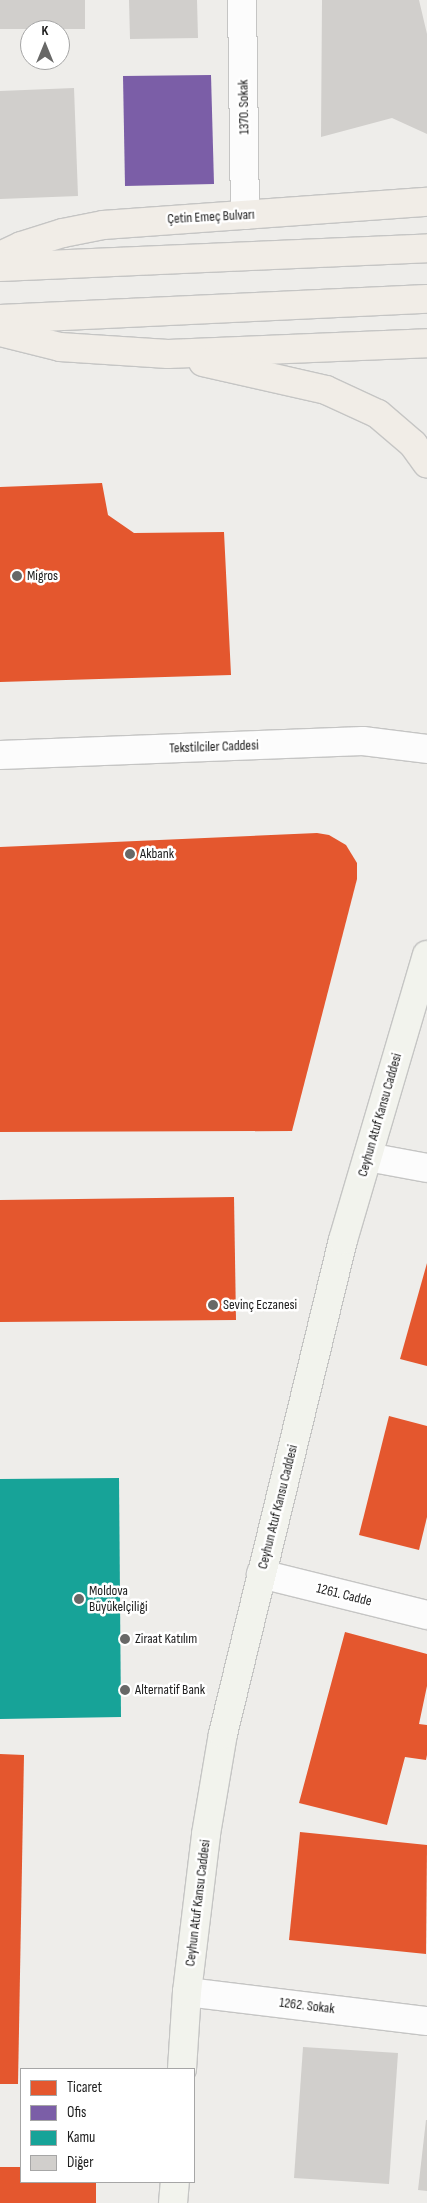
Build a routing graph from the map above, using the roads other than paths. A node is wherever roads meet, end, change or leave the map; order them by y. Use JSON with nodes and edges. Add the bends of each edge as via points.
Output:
{"nodes":[{"id":1,"x":242,"y":0,"type":"edge"},
{"id":2,"x":427,"y":202,"type":"edge"},
{"id":3,"x":245,"y":215,"type":"junction"},
{"id":4,"x":427,"y":248,"type":"edge"},
{"id":5,"x":0,"y":256,"type":"edge"},
{"id":6,"x":0,"y":267,"type":"edge"},
{"id":7,"x":427,"y":299,"type":"edge"},
{"id":8,"x":0,"y":319,"type":"edge"},
{"id":9,"x":0,"y":332,"type":"edge"},
{"id":10,"x":427,"y":343,"type":"edge"},
{"id":11,"x":168,"y":354,"type":"junction"},
{"id":12,"x":427,"y":463,"type":"edge"},
{"id":13,"x":427,"y":749,"type":"edge"},
{"id":14,"x":0,"y":755,"type":"edge"},
{"id":15,"x":427,"y":955,"type":"edge"},
{"id":16,"x":368,"y":1157,"type":"junction"},
{"id":17,"x":427,"y":1168,"type":"edge"},
{"id":18,"x":261,"y":1574,"type":"junction"},
{"id":19,"x":427,"y":1616,"type":"edge"},
{"id":20,"x":187,"y":1992,"type":"junction"},
{"id":21,"x":427,"y":2021,"type":"edge"},
{"id":22,"x":182,"y":2068,"type":"edge"},
{"id":23,"x":175,"y":2183,"type":"edge"},
{"id":24,"x":174,"y":2203,"type":"edge"}],
"edges":[{"from":1,"to":3,"type":"street","name":"1370. Sokak"},
{"from":2,"to":3,"type":"main road","name":"Çetin Emeç Bulvarı"},
{"from":3,"to":5,"type":"main road","name":"Çetin Emeç Bulvarı","via":[[103,225],[63,233]]},
{"from":4,"to":6,"type":"main road"},
{"from":7,"to":8,"type":"main road"},
{"from":9,"to":11,"type":"main road","via":[[60,347]]},
{"from":10,"to":11,"type":"main road"},
{"from":11,"to":12,"type":"main road","via":[[326,390],[378,414],[413,444]]},
{"from":13,"to":14,"type":"street","name":"Tekstilciler Caddesi","via":[[363,741]]},
{"from":15,"to":16,"type":"main road","name":"Ceyhun Atuf Kansu Caddesi"},
{"from":16,"to":17,"type":"street"},
{"from":16,"to":18,"type":"main road","name":"Ceyhun Atuf Kansu Caddesi","via":[[343,1240]]},
{"from":18,"to":19,"type":"street","name":"1261. Cadde"},
{"from":18,"to":20,"type":"main road","name":"Ceyhun Atuf Kansu Caddesi","via":[[223,1734],[206,1834]]},
{"from":20,"to":21,"type":"street","name":"1262. Sokak"},
{"from":20,"to":22,"type":"main road","name":"Ceyhun Atuf Kansu Caddesi"},
{"from":23,"to":24,"type":"main road"}]}
